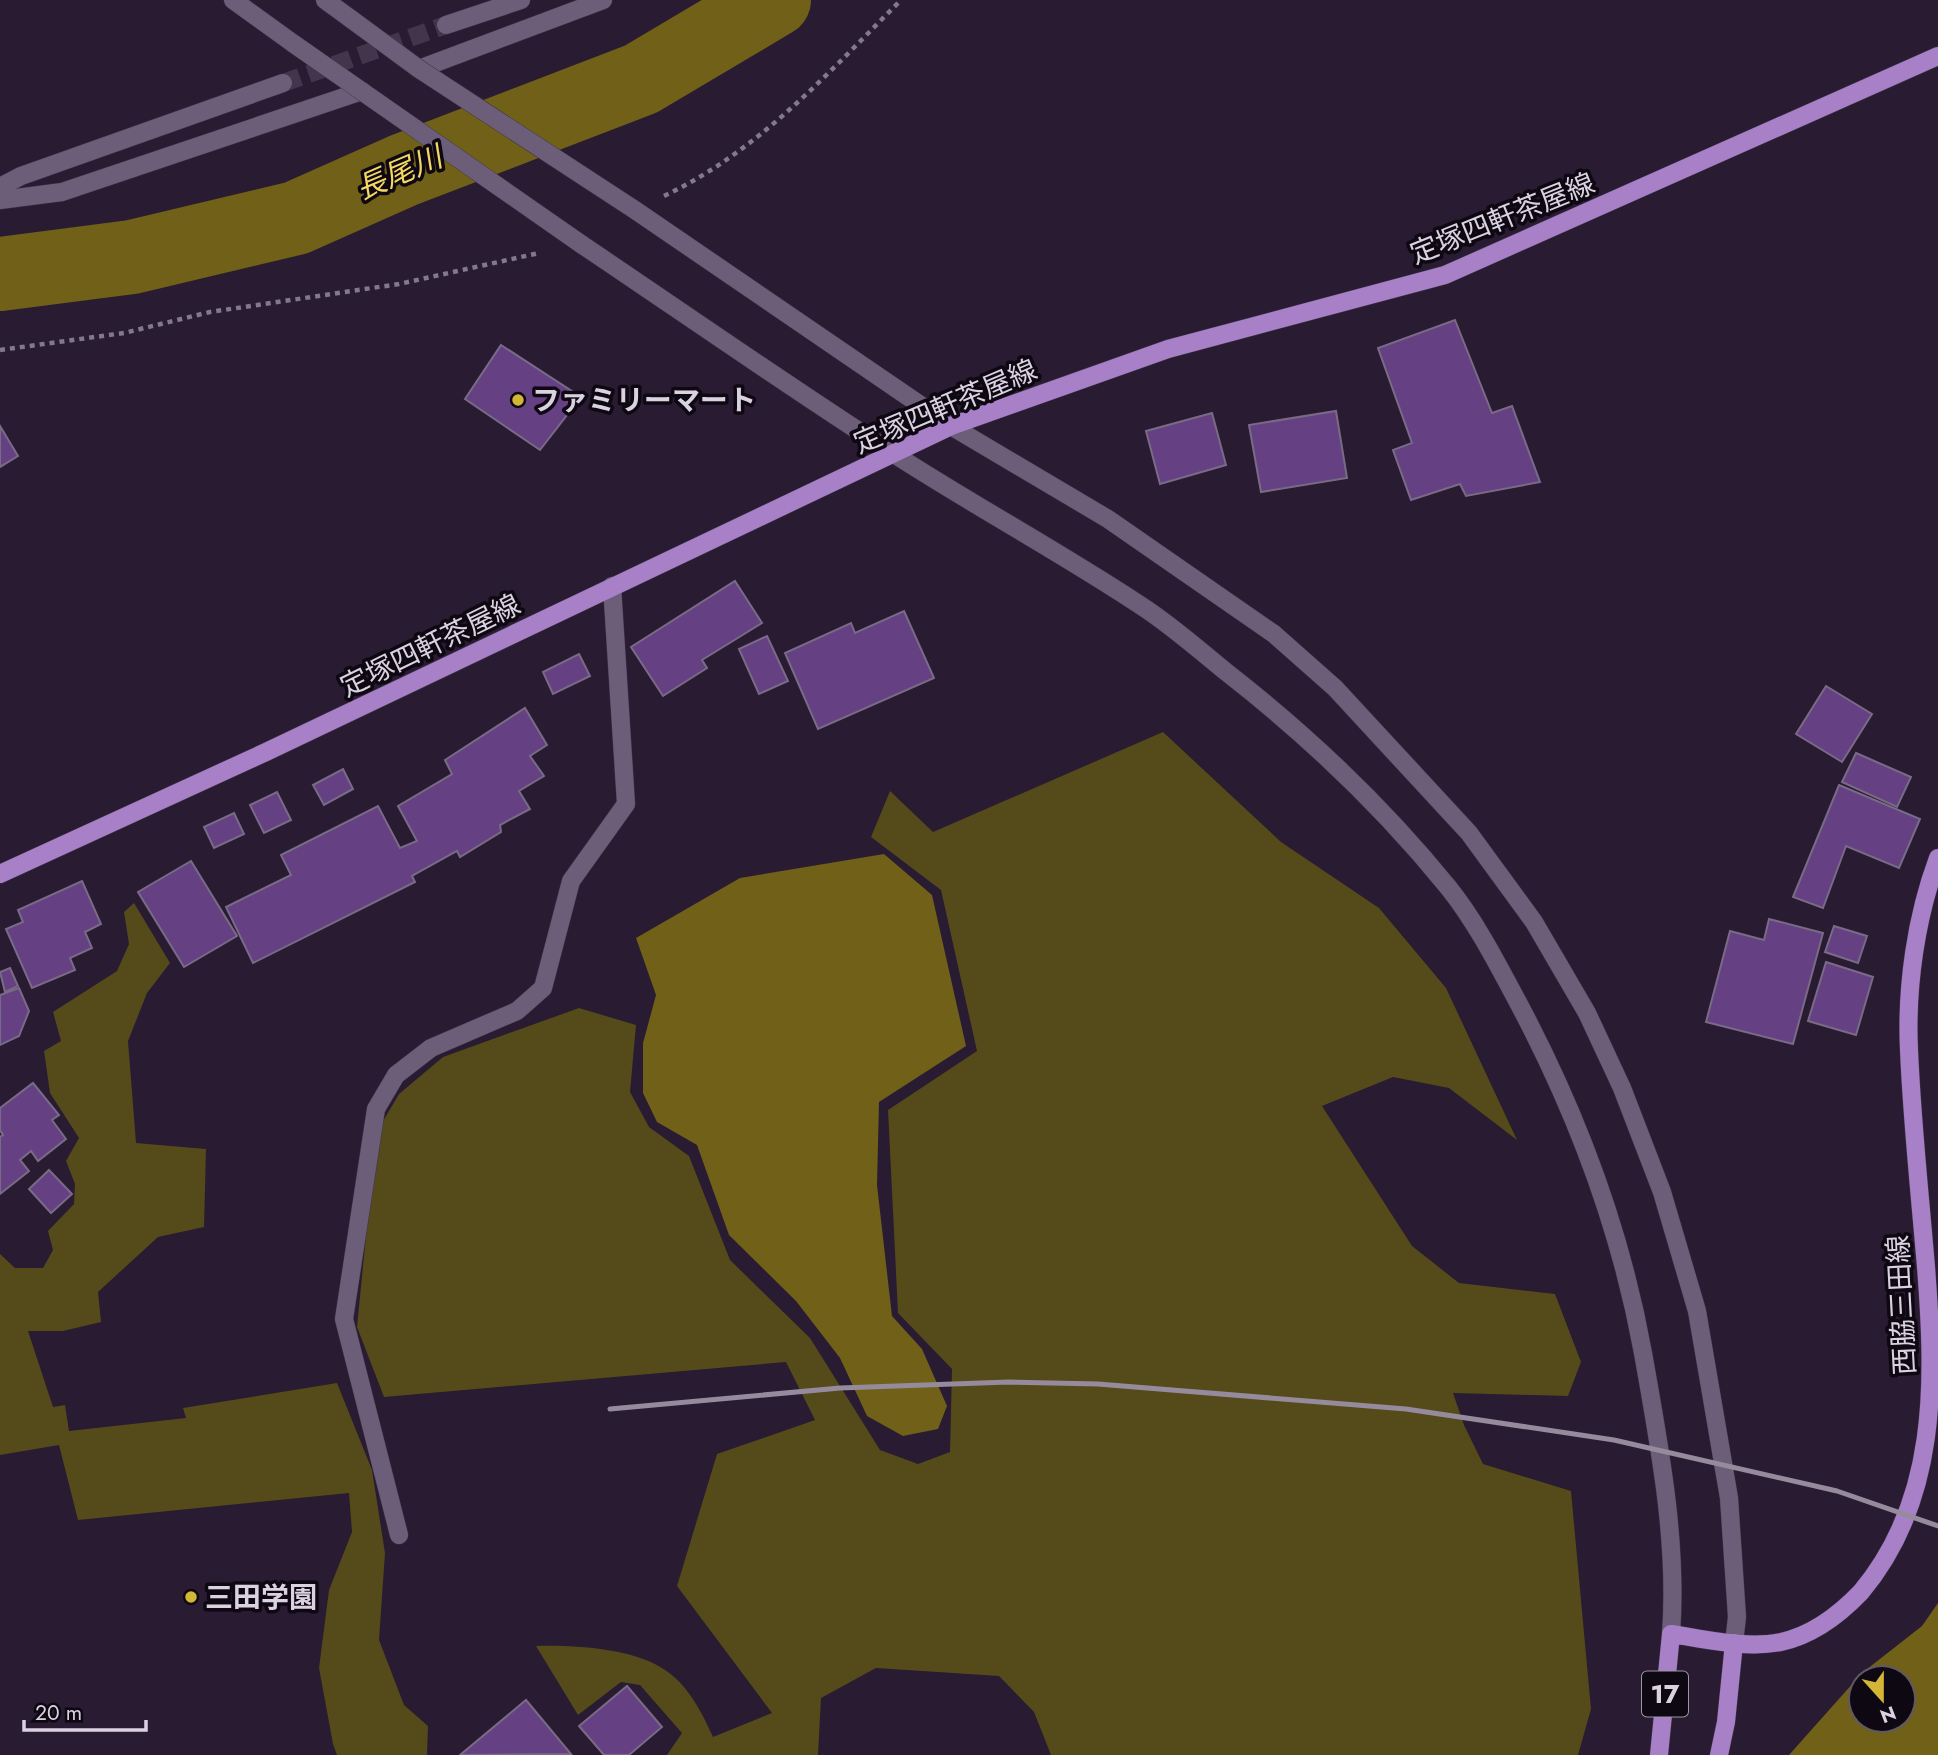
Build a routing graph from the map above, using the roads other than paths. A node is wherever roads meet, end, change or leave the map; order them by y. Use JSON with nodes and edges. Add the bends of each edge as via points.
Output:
{"nodes":[{"id":1,"x":233,"y":0,"type":"edge"},
{"id":2,"x":325,"y":0,"type":"edge"},
{"id":3,"x":521,"y":0,"type":"edge"},
{"id":4,"x":603,"y":0,"type":"edge"},
{"id":5,"x":446,"y":25,"type":"tunnel mouth"},
{"id":6,"x":1938,"y":56,"type":"edge"},
{"id":7,"x":419,"y":69,"type":"junction"},
{"id":8,"x":283,"y":83,"type":"tunnel mouth"},
{"id":9,"x":362,"y":91,"type":"junction"},
{"id":10,"x":0,"y":187,"type":"edge"},
{"id":11,"x":0,"y":200,"type":"edge"},
{"id":12,"x":951,"y":426,"type":"junction"},
{"id":13,"x":894,"y":454,"type":"junction"},
{"id":14,"x":612,"y":586,"type":"junction"},
{"id":15,"x":1938,"y":858,"type":"edge"},
{"id":16,"x":0,"y":874,"type":"edge"},
{"id":17,"x":399,"y":1535,"type":"dead end"},
{"id":18,"x":1671,"y":1634,"type":"junction"},
{"id":19,"x":1734,"y":1643,"type":"junction"},
{"id":20,"x":1659,"y":1755,"type":"edge"},
{"id":21,"x":1719,"y":1755,"type":"edge"}],
"edges":[{"from":1,"to":9,"type":"street","bridge":true},
{"from":2,"to":7,"type":"street","bridge":true},
{"from":3,"to":5,"type":"street"},
{"from":4,"to":7,"type":"street"},
{"from":6,"to":12,"type":"main road","name":"定塚四軒茶屋線","via":[[1445,275],[1168,349]]},
{"from":7,"to":12,"type":"street","bridge":true},
{"from":8,"to":10,"type":"street"},
{"from":9,"to":11,"type":"street","via":[[62,192]]},
{"from":9,"to":13,"type":"street","bridge":true},
{"from":12,"to":13,"type":"main road","name":"定塚四軒茶屋線"},
{"from":12,"to":19,"type":"street","via":[[1108,519],[1274,635],[1389,743],[1469,833],[1534,922],[1587,1013],[1622,1088],[1662,1192],[1697,1311],[1729,1498],[1737,1616]]},
{"from":13,"to":14,"type":"main road","name":"定塚四軒茶屋線"},
{"from":13,"to":18,"type":"street","via":[[1157,617],[1268,704],[1373,802],[1450,890],[1539,1041],[1575,1117],[1604,1195],[1630,1285],[1652,1404],[1669,1538]]},
{"from":14,"to":16,"type":"main road","name":"定塚四軒茶屋線"},
{"from":14,"to":17,"type":"street","via":[[626,804],[571,881],[543,988],[517,1011],[431,1048],[396,1075],[376,1109],[344,1319]]},
{"from":15,"to":19,"type":"main road","name":"西脇三田線","number":"17","via":[[1916,932],[1909,1048],[1934,1364],[1929,1444],[1918,1491],[1890,1559],[1842,1612],[1809,1633],[1780,1642]]},
{"from":18,"to":19,"type":"main road","name":"西脇三田線","number":"17"},
{"from":18,"to":20,"type":"main road","number":"17"},
{"from":19,"to":21,"type":"main road","number":"17"}]}
